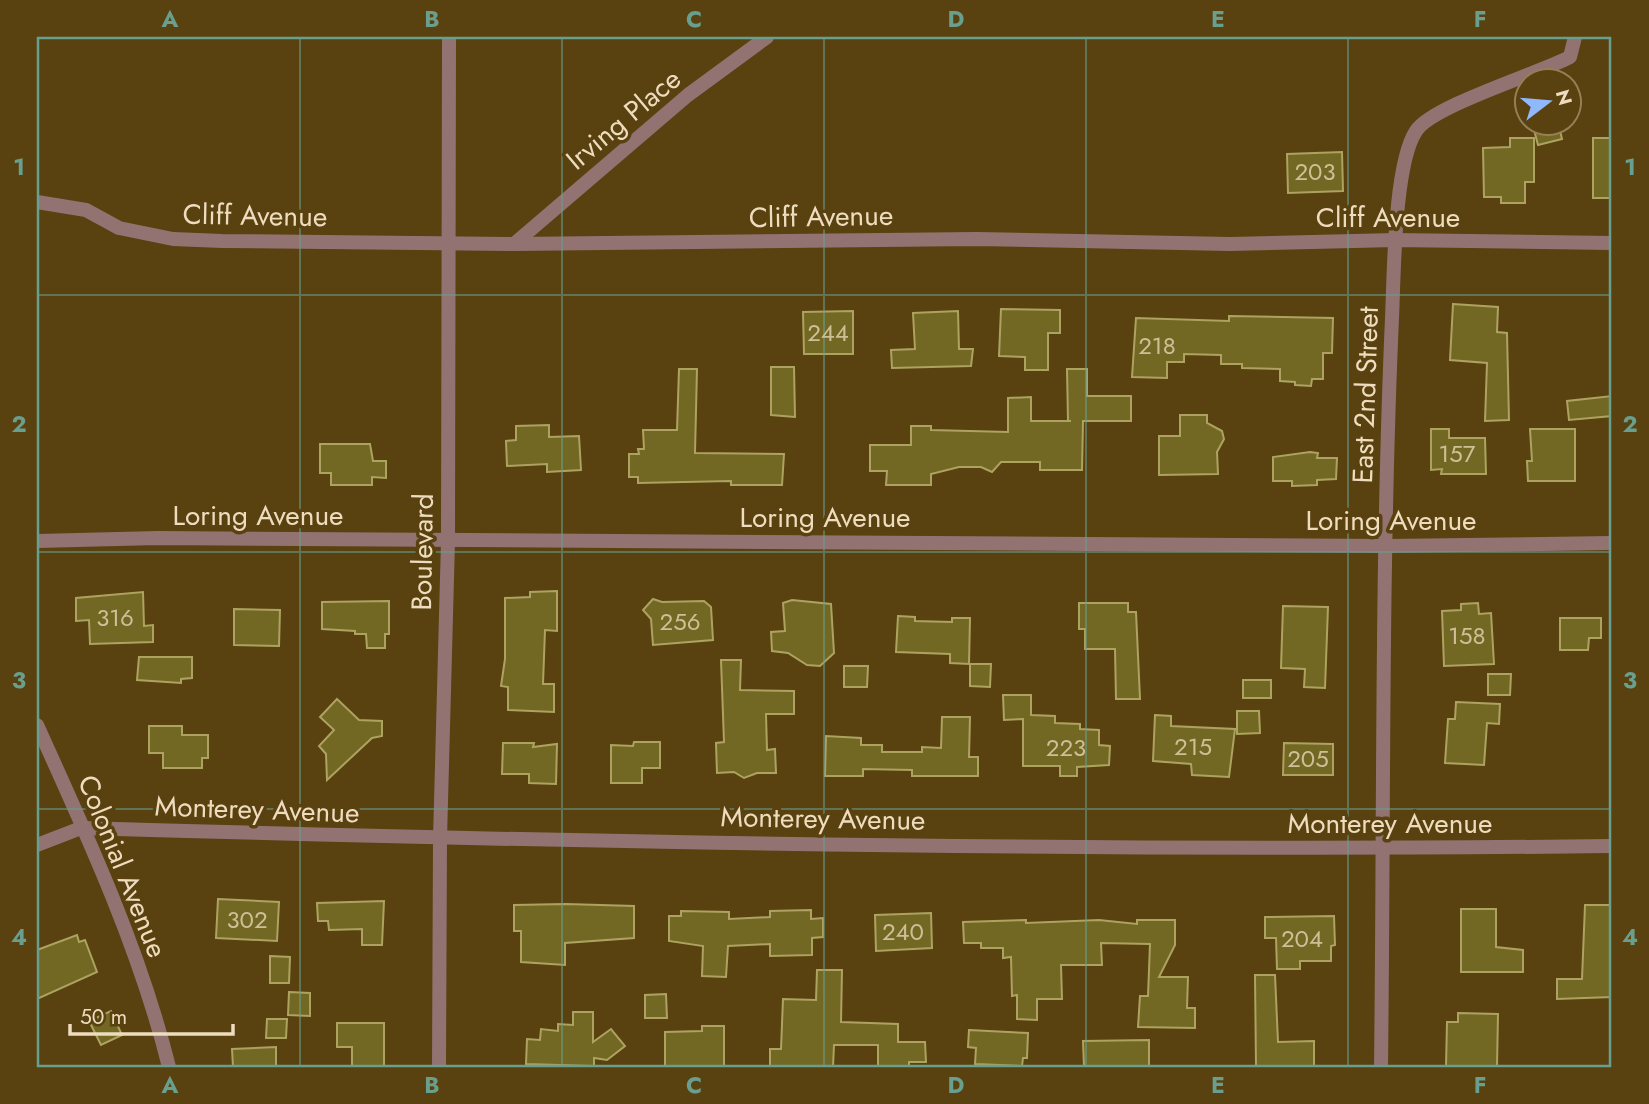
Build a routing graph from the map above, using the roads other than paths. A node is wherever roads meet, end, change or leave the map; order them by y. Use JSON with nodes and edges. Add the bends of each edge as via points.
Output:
{"nodes":[{"id":1,"x":449,"y":37,"type":"edge"},
{"id":2,"x":767,"y":37,"type":"edge"},
{"id":3,"x":1575,"y":37,"type":"edge"},
{"id":4,"x":37,"y":202,"type":"edge"},
{"id":5,"x":1395,"y":240,"type":"junction"},
{"id":6,"x":447,"y":242,"type":"junction"},
{"id":7,"x":1612,"y":243,"type":"edge"},
{"id":8,"x":514,"y":244,"type":"junction"},
{"id":9,"x":37,"y":541,"type":"edge"},
{"id":10,"x":448,"y":541,"type":"junction"},
{"id":11,"x":1612,"y":543,"type":"edge"},
{"id":12,"x":1386,"y":546,"type":"junction"},
{"id":13,"x":37,"y":725,"type":"edge"},
{"id":14,"x":81,"y":828,"type":"junction"},
{"id":15,"x":440,"y":839,"type":"junction"},
{"id":16,"x":37,"y":845,"type":"edge"},
{"id":17,"x":1612,"y":846,"type":"edge"},
{"id":18,"x":1384,"y":849,"type":"junction"},
{"id":19,"x":169,"y":1067,"type":"edge"},
{"id":20,"x":439,"y":1067,"type":"edge"},
{"id":21,"x":1381,"y":1067,"type":"edge"}],
"edges":[{"from":1,"to":6,"type":"street","name":"Boulevard"},
{"from":2,"to":8,"type":"street","name":"Irving Place","via":[[688,95]]},
{"from":3,"to":5,"type":"street","name":"East 2nd Street","via":[[1570,57],[1422,122],[1406,153]]},
{"from":4,"to":6,"type":"street","name":"Cliff Avenue","via":[[86,210],[119,228],[173,239]]},
{"from":5,"to":7,"type":"street","name":"Cliff Avenue"},
{"from":5,"to":8,"type":"street","name":"Cliff Avenue"},
{"from":5,"to":12,"type":"street","name":"East 2nd Street"},
{"from":6,"to":8,"type":"street","name":"Cliff Avenue"},
{"from":6,"to":10,"type":"street","name":"Boulevard"},
{"from":9,"to":10,"type":"street","name":"Loring Avenue"},
{"from":10,"to":12,"type":"street","name":"Loring Avenue"},
{"from":10,"to":15,"type":"street","name":"Boulevard"},
{"from":11,"to":12,"type":"street","name":"Loring Avenue"},
{"from":12,"to":18,"type":"street","name":"East 2nd Street"},
{"from":13,"to":14,"type":"street","name":"Colonial Avenue"},
{"from":14,"to":15,"type":"street","name":"Monterey Avenue"},
{"from":14,"to":16,"type":"street","name":"Monterey Avenue"},
{"from":14,"to":19,"type":"street","name":"Colonial Avenue","via":[[156,1015]]},
{"from":15,"to":18,"type":"street","name":"Monterey Avenue"},
{"from":15,"to":20,"type":"street","name":"Boulevard"},
{"from":17,"to":18,"type":"street","name":"Monterey Avenue"},
{"from":18,"to":21,"type":"street","name":"East 2nd Street"}]}
